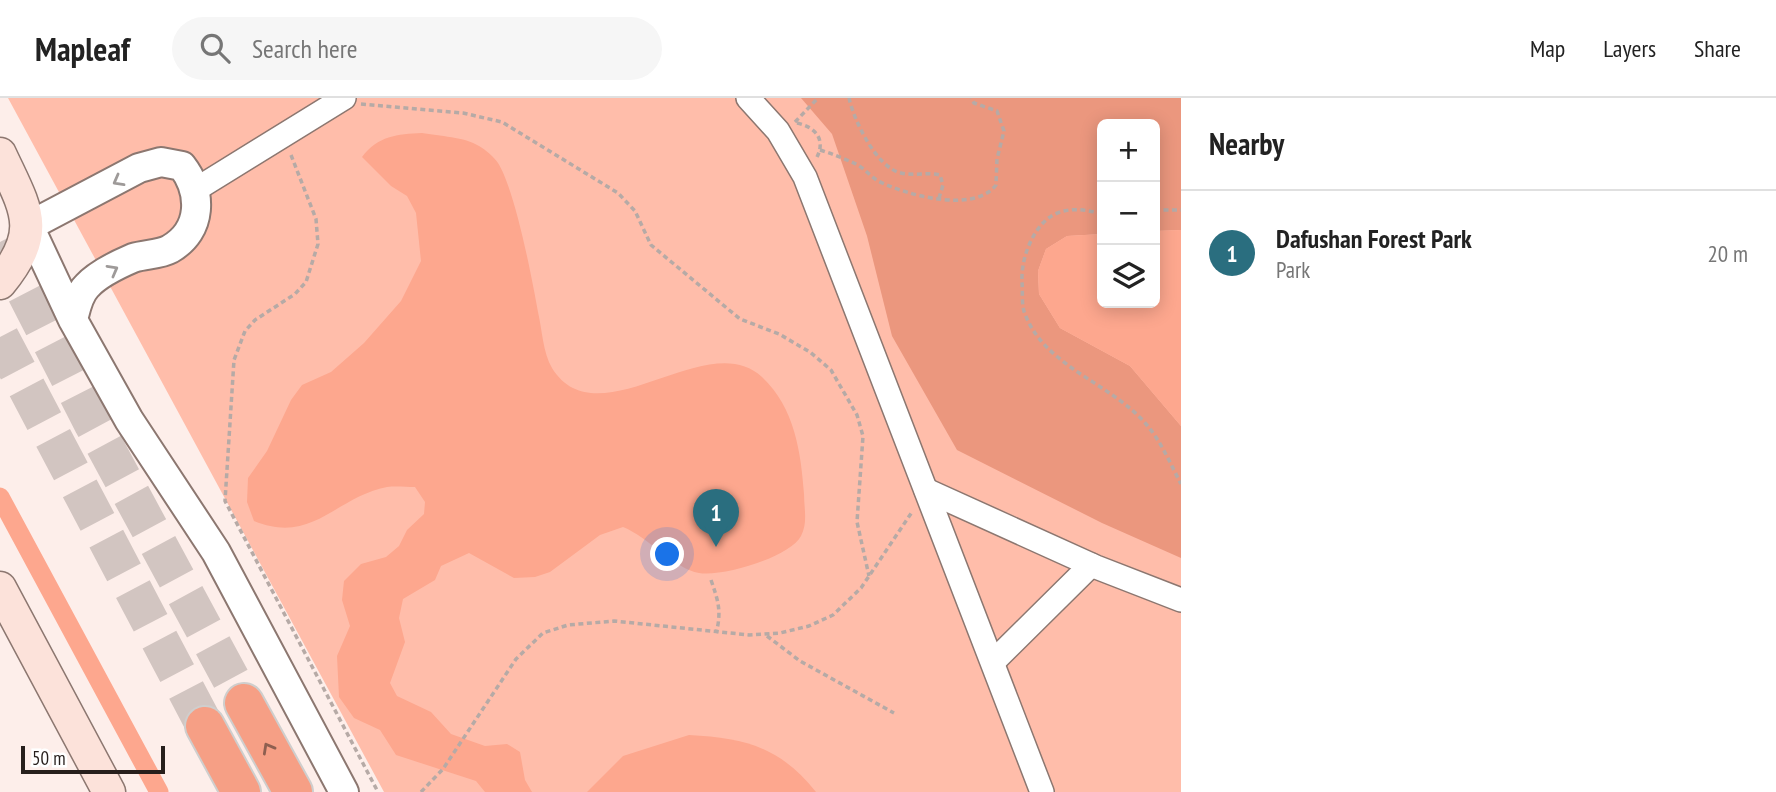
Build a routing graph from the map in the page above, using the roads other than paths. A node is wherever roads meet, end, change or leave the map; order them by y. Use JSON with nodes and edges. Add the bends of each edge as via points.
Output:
{"nodes":[{"id":1,"x":748,"y":98,"type":"edge"},
{"id":2,"x":342,"y":100,"type":"edge"},
{"id":3,"x":0,"y":154,"type":"edge"},
{"id":4,"x":195,"y":190,"type":"junction"},
{"id":5,"x":29,"y":226,"type":"junction"},
{"id":6,"x":0,"y":283,"type":"edge"},
{"id":7,"x":73,"y":320,"type":"junction"},
{"id":8,"x":926,"y":490,"type":"junction"},
{"id":9,"x":1091,"y":565,"type":"junction"},
{"id":10,"x":0,"y":588,"type":"edge"},
{"id":11,"x":1181,"y":600,"type":"edge"},
{"id":12,"x":993,"y":662,"type":"junction"},
{"id":13,"x":244,"y":703,"type":"tunnel mouth"},
{"id":14,"x":205,"y":726,"type":"tunnel mouth"},
{"id":15,"x":109,"y":792,"type":"edge"},
{"id":16,"x":241,"y":792,"type":"edge"},
{"id":17,"x":293,"y":792,"type":"edge"},
{"id":18,"x":344,"y":792,"type":"edge"},
{"id":19,"x":1042,"y":792,"type":"edge"}],
"edges":[{"from":1,"to":8,"type":"street","via":[[778,131],[805,177]]},
{"from":2,"to":4,"type":"street"},
{"from":3,"to":5,"type":"main road"},
{"from":4,"to":5,"type":"street","one_way":true,"via":[[182,166],[161,162],[139,168]]},
{"from":7,"to":4,"type":"street","one_way":true,"via":[[81,292],[90,283],[133,258],[169,249],[183,237],[196,219]]},
{"from":5,"to":6,"type":"main road","via":[[26,244]]},
{"from":5,"to":7,"type":"street"},
{"from":7,"to":18,"type":"street","via":[[129,420],[216,552]]},
{"from":8,"to":9,"type":"street"},
{"from":8,"to":12,"type":"street"},
{"from":9,"to":11,"type":"street"},
{"from":9,"to":12,"type":"street"},
{"from":10,"to":15,"type":"main road"},
{"from":12,"to":19,"type":"street"},
{"from":17,"to":13,"type":"highway","one_way":true},
{"from":14,"to":16,"type":"highway"}]}
